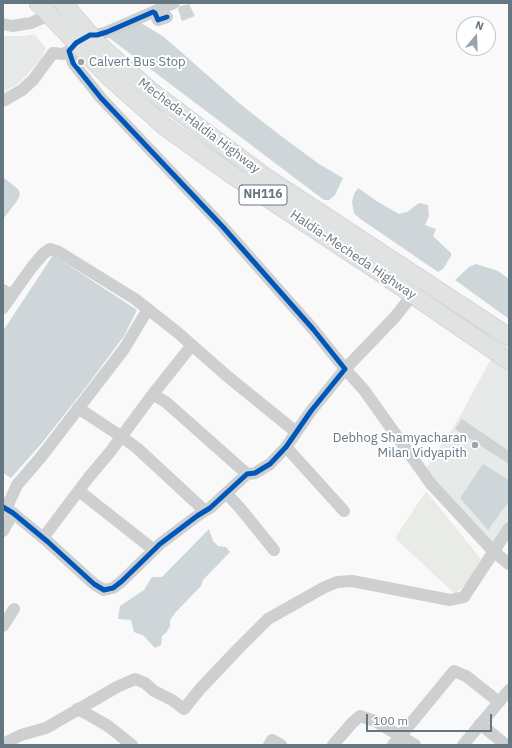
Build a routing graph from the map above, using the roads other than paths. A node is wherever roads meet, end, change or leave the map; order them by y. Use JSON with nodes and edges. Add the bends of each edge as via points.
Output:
{"nodes":[{"id":1,"x":64,"y":3,"type":"edge"},
{"id":2,"x":174,"y":3,"type":"edge"},
{"id":3,"x":44,"y":9,"type":"edge"},
{"id":4,"x":153,"y":12,"type":"junction"},
{"id":5,"x":167,"y":17,"type":"dead end"},
{"id":6,"x":3,"y":24,"type":"edge"},
{"id":7,"x":78,"y":43,"type":"junction"},
{"id":8,"x":3,"y":101,"type":"edge"},
{"id":9,"x":8,"y":292,"type":"edge"},
{"id":10,"x":413,"y":294,"type":"junction"},
{"id":11,"x":3,"y":308,"type":"edge"},
{"id":12,"x":148,"y":309,"type":"junction"},
{"id":13,"x":509,"y":337,"type":"edge"},
{"id":14,"x":192,"y":345,"type":"junction"},
{"id":15,"x":509,"y":361,"type":"edge"},
{"id":16,"x":345,"y":369,"type":"junction"},
{"id":17,"x":153,"y":394,"type":"junction"},
{"id":18,"x":78,"y":408,"type":"junction"},
{"id":19,"x":296,"y":432,"type":"junction"},
{"id":20,"x":122,"y":437,"type":"junction"},
{"id":21,"x":286,"y":447,"type":"junction"},
{"id":22,"x":247,"y":474,"type":"junction"},
{"id":23,"x":79,"y":491,"type":"junction"},
{"id":24,"x":227,"y":494,"type":"junction"},
{"id":25,"x":7,"y":510,"type":"edge"},
{"id":26,"x":205,"y":510,"type":"junction"},
{"id":27,"x":344,"y":511,"type":"dead end"},
{"id":28,"x":509,"y":528,"type":"edge"},
{"id":29,"x":3,"y":531,"type":"edge"},
{"id":30,"x":43,"y":538,"type":"junction"},
{"id":31,"x":154,"y":550,"type":"junction"},
{"id":32,"x":274,"y":550,"type":"dead end"},
{"id":33,"x":493,"y":551,"type":"junction"},
{"id":34,"x":509,"y":564,"type":"edge"},
{"id":35,"x":14,"y":609,"type":"dead end"},
{"id":36,"x":3,"y":626,"type":"edge"},
{"id":37,"x":509,"y":690,"type":"edge"},
{"id":38,"x":499,"y":702,"type":"junction"},
{"id":39,"x":77,"y":710,"type":"junction"},
{"id":40,"x":480,"y":724,"type":"junction"},
{"id":41,"x":397,"y":741,"type":"edge"},
{"id":42,"x":3,"y":744,"type":"edge"},
{"id":43,"x":132,"y":745,"type":"edge"},
{"id":44,"x":269,"y":745,"type":"edge"},
{"id":45,"x":281,"y":745,"type":"edge"},
{"id":46,"x":333,"y":745,"type":"edge"},
{"id":47,"x":415,"y":745,"type":"edge"},
{"id":48,"x":463,"y":745,"type":"edge"},
{"id":49,"x":506,"y":745,"type":"edge"}],
"edges":[{"from":1,"to":7,"type":"highway","name":"Mecheda-Haldia Highway","number":"NH116"},
{"from":2,"to":4,"type":"street"},
{"from":3,"to":6,"type":"street","via":[[32,23],[12,26]]},
{"from":3,"to":7,"type":"highway","name":"Haldia-Mecheda Highway","number":"NH116"},
{"from":4,"to":5,"type":"street","via":[[158,20]]},
{"from":4,"to":7,"type":"street"},
{"from":7,"to":8,"type":"street","via":[[63,54],[53,53],[33,80]]},
{"from":7,"to":10,"type":"highway","name":"Haldia-Mecheda Highway","number":"NH116","via":[[108,76],[164,126],[228,172]]},
{"from":7,"to":13,"type":"highway","name":"Mecheda-Haldia Highway","number":"NH116","via":[[98,44],[151,91],[268,178]]},
{"from":7,"to":16,"type":"street","via":[[73,63],[101,98],[223,227],[313,328]]},
{"from":9,"to":11,"type":"street"},
{"from":9,"to":12,"type":"street","via":[[50,249],[94,272]]},
{"from":10,"to":15,"type":"highway","name":"Haldia-Mecheda Highway","number":"NH116"},
{"from":10,"to":16,"type":"street","via":[[395,317]]},
{"from":12,"to":14,"type":"street"},
{"from":12,"to":18,"type":"street","via":[[129,342]]},
{"from":14,"to":17,"type":"street"},
{"from":14,"to":19,"type":"street"},
{"from":16,"to":19,"type":"street"},
{"from":16,"to":33,"type":"street","via":[[364,390],[431,484]]},
{"from":17,"to":20,"type":"street"},
{"from":17,"to":22,"type":"street","via":[[167,402]]},
{"from":18,"to":20,"type":"street"},
{"from":18,"to":25,"type":"street","via":[[17,485]]},
{"from":19,"to":21,"type":"street"},
{"from":20,"to":23,"type":"street"},
{"from":20,"to":26,"type":"street"},
{"from":21,"to":22,"type":"street","via":[[270,464],[255,474]]},
{"from":21,"to":27,"type":"street"},
{"from":22,"to":24,"type":"street"},
{"from":23,"to":30,"type":"street"},
{"from":23,"to":31,"type":"street"},
{"from":24,"to":26,"type":"street"},
{"from":24,"to":32,"type":"street"},
{"from":25,"to":29,"type":"street"},
{"from":25,"to":30,"type":"street"},
{"from":26,"to":31,"type":"street"},
{"from":28,"to":33,"type":"street"},
{"from":30,"to":31,"type":"street","via":[[104,590],[113,588],[122,581]]},
{"from":33,"to":34,"type":"street"},
{"from":33,"to":39,"type":"street","via":[[464,597],[450,600],[352,581],[336,582],[323,588],[268,619],[238,648],[184,709],[135,679]]},
{"from":35,"to":36,"type":"street"},
{"from":37,"to":38,"type":"street"},
{"from":38,"to":40,"type":"street"},
{"from":38,"to":41,"type":"street","via":[[466,676],[454,671]]},
{"from":39,"to":42,"type":"street","via":[[46,728]]},
{"from":39,"to":43,"type":"street","via":[[108,726]]},
{"from":40,"to":48,"type":"street"},
{"from":40,"to":49,"type":"street"},
{"from":41,"to":46,"type":"street","via":[[375,721],[360,716]]},
{"from":41,"to":47,"type":"street"},
{"from":44,"to":45,"type":"street","via":[[272,740]]}]}
